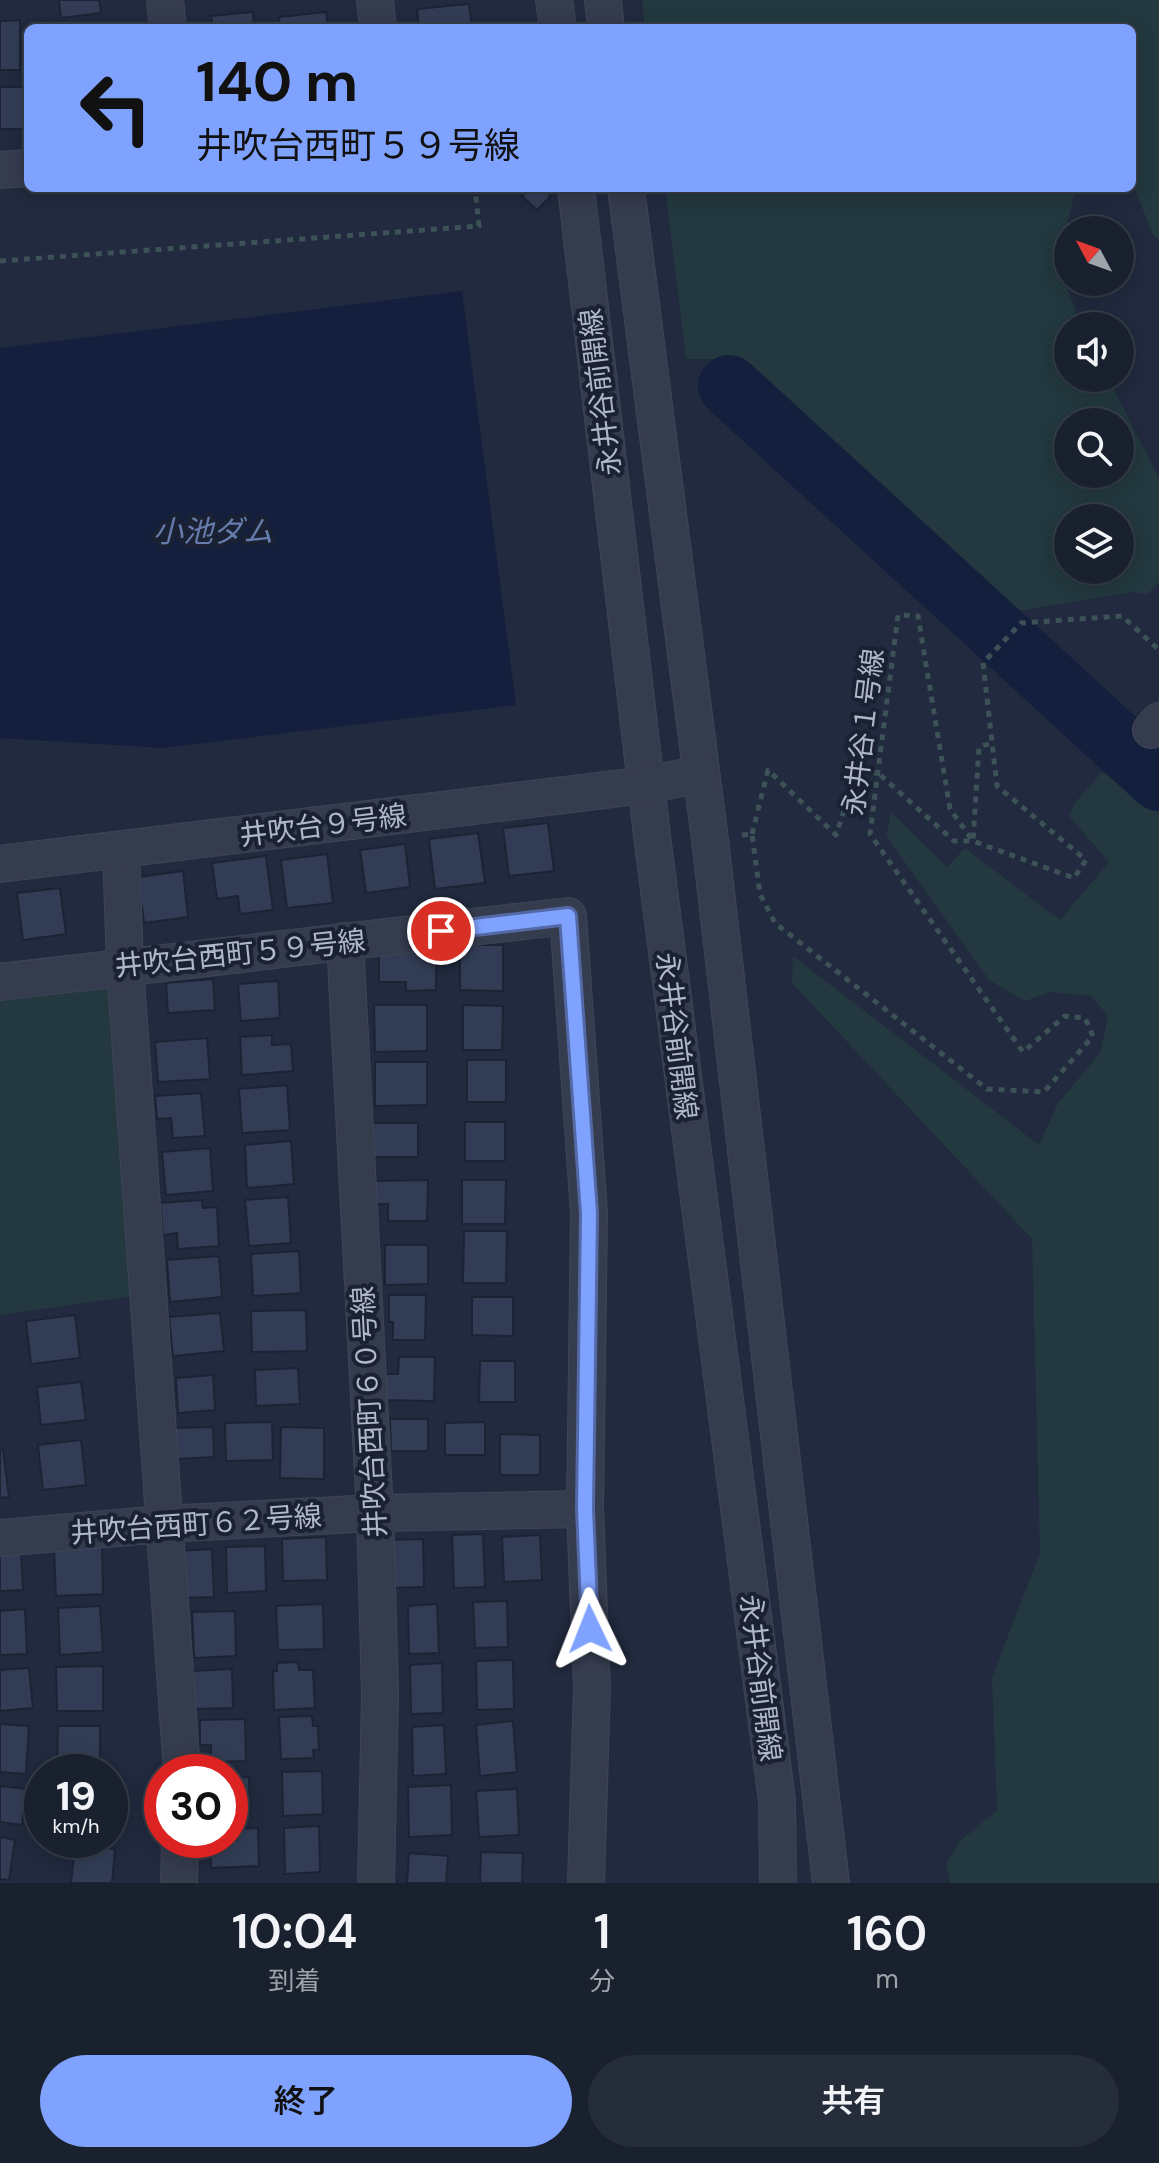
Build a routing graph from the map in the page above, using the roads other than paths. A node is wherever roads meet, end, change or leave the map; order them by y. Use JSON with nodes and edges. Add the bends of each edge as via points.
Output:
{"nodes":[{"id":1,"x":165,"y":0,"type":"edge"},
{"id":2,"x":375,"y":0,"type":"edge"},
{"id":3,"x":554,"y":0,"type":"edge"},
{"id":4,"x":603,"y":0,"type":"edge"},
{"id":5,"x":168,"y":24,"type":"edge"},
{"id":6,"x":378,"y":24,"type":"edge"},
{"id":7,"x":557,"y":24,"type":"edge"},
{"id":8,"x":606,"y":24,"type":"edge"},
{"id":9,"x":24,"y":168,"type":"edge"},
{"id":10,"x":0,"y":170,"type":"edge"},
{"id":11,"x":576,"y":192,"type":"edge"},
{"id":12,"x":627,"y":192,"type":"edge"},
{"id":13,"x":701,"y":774,"type":"junction"},
{"id":14,"x":646,"y":785,"type":"junction"},
{"id":15,"x":121,"y":850,"type":"junction"},
{"id":16,"x":0,"y":864,"type":"edge"},
{"id":17,"x":345,"y":941,"type":"junction"},
{"id":18,"x":125,"y":966,"type":"junction"},
{"id":19,"x":0,"y":982,"type":"edge"},
{"id":20,"x":585,"y":1509,"type":"junction"},
{"id":21,"x":375,"y":1513,"type":"junction"},
{"id":22,"x":163,"y":1524,"type":"junction"},
{"id":23,"x":0,"y":1538,"type":"edge"},
{"id":24,"x":181,"y":1754,"type":"edge"},
{"id":25,"x":180,"y":1858,"type":"edge"},
{"id":26,"x":179,"y":1883,"type":"edge"},
{"id":27,"x":376,"y":1883,"type":"edge"},
{"id":28,"x":586,"y":1883,"type":"edge"},
{"id":29,"x":778,"y":1883,"type":"edge"},
{"id":30,"x":831,"y":1883,"type":"edge"}],
"edges":[{"from":1,"to":5,"type":"street"},
{"from":2,"to":6,"type":"street"},
{"from":3,"to":7,"type":"street"},
{"from":4,"to":8,"type":"street"},
{"from":9,"to":10,"type":"street"},
{"from":11,"to":14,"type":"street","name":"永井谷前開線"},
{"from":12,"to":13,"type":"street","name":"永井谷前開線"},
{"from":13,"to":14,"type":"street","name":"井吹台９号線"},
{"from":13,"to":30,"type":"street","name":"永井谷前開線"},
{"from":14,"to":15,"type":"street","name":"井吹台９号線"},
{"from":14,"to":29,"type":"street","name":"永井谷前開線","via":[[777,1801]]},
{"from":15,"to":16,"type":"street","name":"井吹台９号線"},
{"from":15,"to":18,"type":"street"},
{"from":17,"to":18,"type":"street","name":"井吹台西町５９号線"},
{"from":17,"to":20,"type":"street","name":"井吹台西町５９号線","via":[[568,916],[589,1213]]},
{"from":17,"to":21,"type":"street","name":"井吹台西町６０号線"},
{"from":18,"to":19,"type":"street","name":"井吹台西町５９号線"},
{"from":18,"to":22,"type":"street"},
{"from":20,"to":21,"type":"street","name":"井吹台西町６２号線"},
{"from":20,"to":28,"type":"street","name":"井吹台西町５９号線","via":[[592,1688]]},
{"from":21,"to":22,"type":"street","name":"井吹台西町６２号線"},
{"from":21,"to":27,"type":"street","name":"井吹台西町６０号線","via":[[380,1694]]},
{"from":22,"to":23,"type":"street","name":"井吹台西町６２号線"},
{"from":22,"to":24,"type":"street"},
{"from":25,"to":26,"type":"street"}]}
